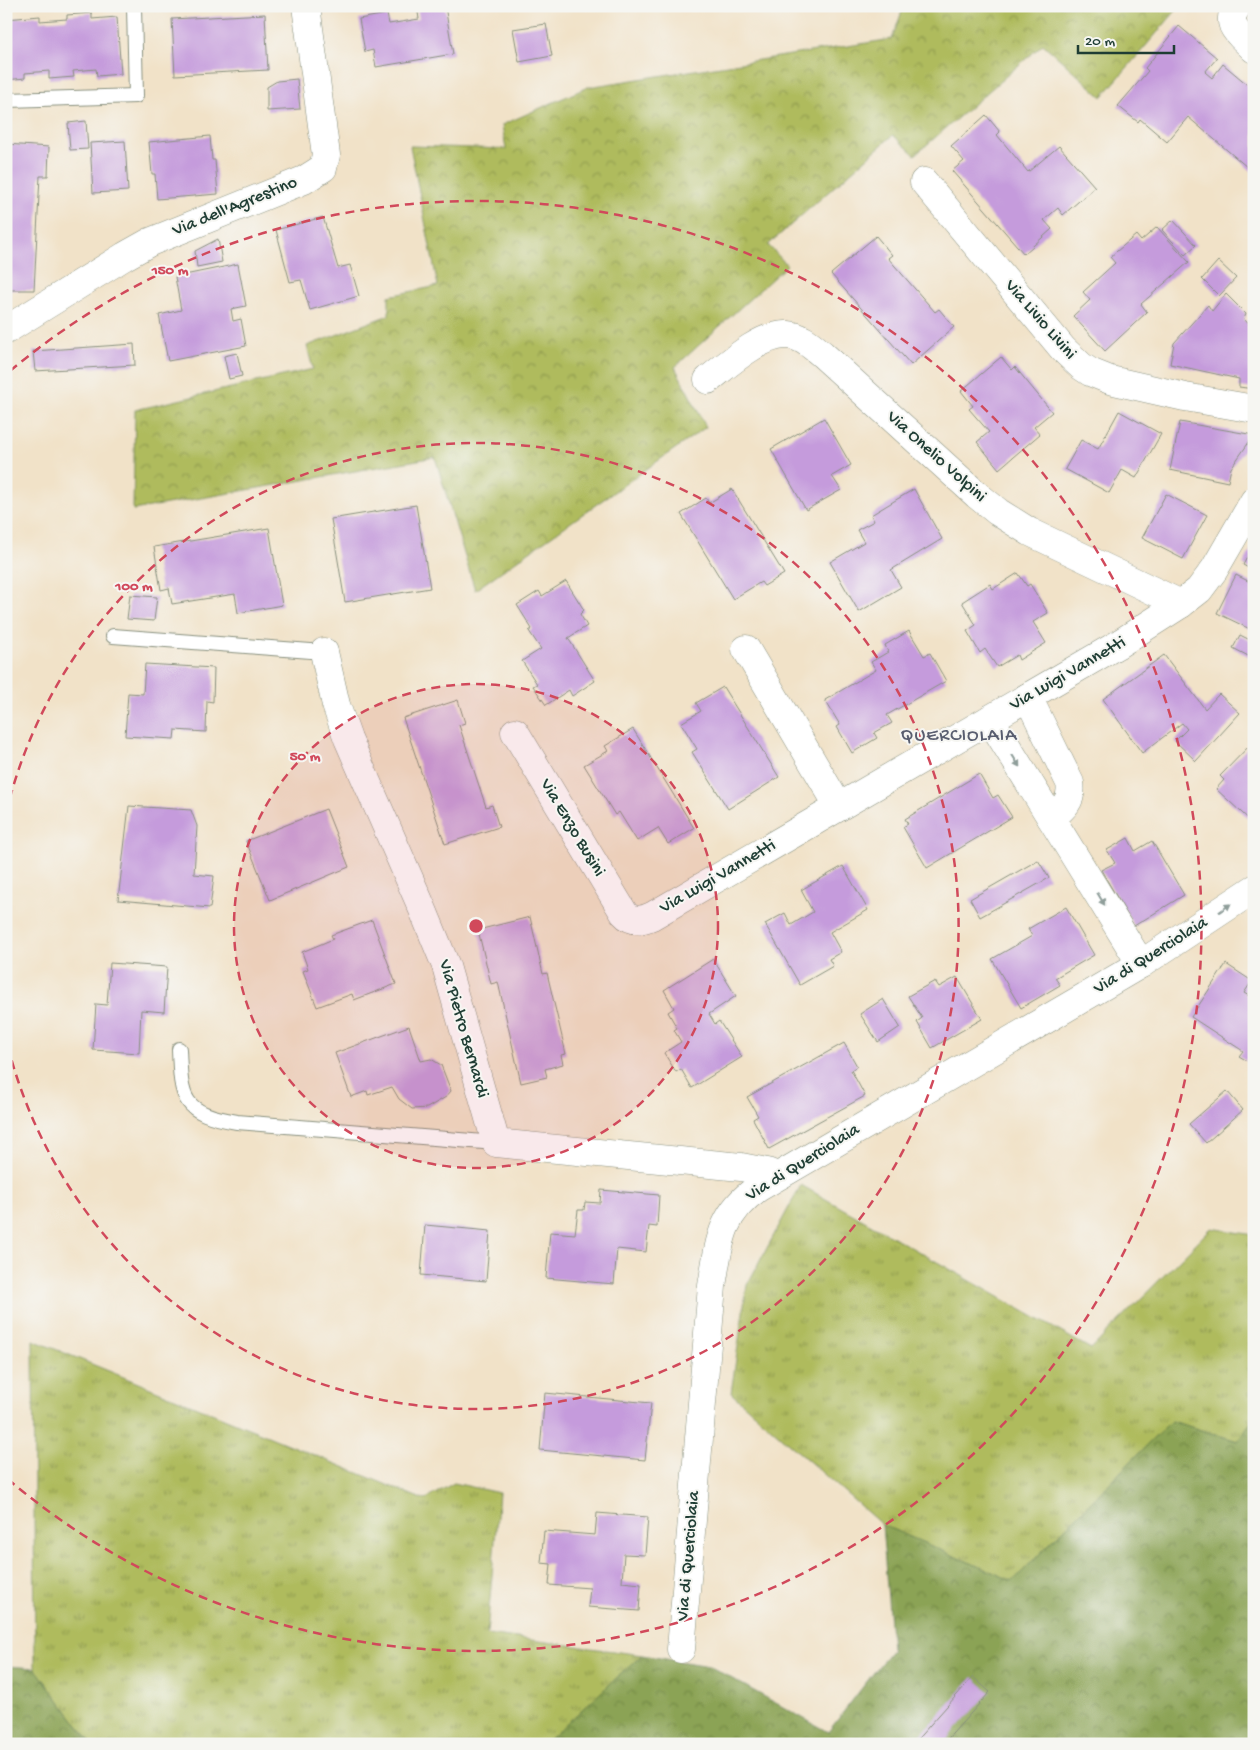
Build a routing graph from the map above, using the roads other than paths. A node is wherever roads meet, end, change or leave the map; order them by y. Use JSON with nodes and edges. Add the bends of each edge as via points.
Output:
{"nodes":[{"id":1,"x":134,"y":6,"type":"edge"},
{"id":2,"x":306,"y":6,"type":"edge"},
{"id":3,"x":1237,"y":7,"type":"edge"},
{"id":4,"x":1254,"y":48,"type":"edge"},
{"id":5,"x":8,"y":100,"type":"dead end"},
{"id":6,"x":924,"y":182,"type":"dead end"},
{"id":7,"x":6,"y":330,"type":"edge"},
{"id":8,"x":708,"y":380,"type":"dead end"},
{"id":9,"x":1254,"y":409,"type":"edge"},
{"id":10,"x":1254,"y":501,"type":"edge"},
{"id":11,"x":1181,"y":604,"type":"junction"},
{"id":12,"x":114,"y":636,"type":"dead end"},
{"id":13,"x":746,"y":648,"type":"dead end"},
{"id":14,"x":324,"y":652,"type":"joint"},
{"id":15,"x":1028,"y":697,"type":"junction"},
{"id":16,"x":990,"y":719,"type":"junction"},
{"id":17,"x":515,"y":732,"type":"dead end"},
{"id":18,"x":839,"y":807,"type":"junction"},
{"id":19,"x":1051,"y":818,"type":"junction"},
{"id":20,"x":1254,"y":889,"type":"edge"},
{"id":21,"x":634,"y":920,"type":"joint"},
{"id":22,"x":1141,"y":964,"type":"junction"},
{"id":23,"x":179,"y":1049,"type":"dead end"},
{"id":24,"x":496,"y":1143,"type":"junction"},
{"id":25,"x":776,"y":1176,"type":"junction"},
{"id":26,"x":681,"y":1649,"type":"dead end"}],
"edges":[{"from":1,"to":5,"type":"lane","via":[[136,96]]},
{"from":2,"to":7,"type":"street","name":"Via dell'Agrestino","via":[[326,155],[323,168],[304,180],[150,242]]},
{"from":3,"to":4,"type":"street","via":[[1231,18],[1232,24]]},
{"from":6,"to":9,"type":"street","name":"Via Livio Livini","via":[[1081,366],[1110,380]]},
{"from":8,"to":11,"type":"street","name":"Via Onelio Volpini","via":[[753,346],[772,338],[789,335],[806,341],[998,512],[1030,532]]},
{"from":10,"to":11,"type":"street","name":"Via Luigi Vannetti","via":[[1214,570],[1199,590]]},
{"from":11,"to":15,"type":"street","name":"Via Luigi Vannetti"},
{"from":12,"to":14,"type":"lane"},
{"from":13,"to":18,"type":"street"},
{"from":14,"to":24,"type":"street","name":"Via Pietro Bernardi","via":[[336,705],[348,739],[446,966]]},
{"from":15,"to":16,"type":"street","name":"Via Luigi Vannetti"},
{"from":15,"to":19,"type":"street","via":[[1070,783],[1071,795],[1065,806]]},
{"from":16,"to":18,"type":"street","name":"Via Luigi Vannetti"},
{"from":16,"to":19,"type":"street","one_way":true},
{"from":17,"to":21,"type":"street","name":"Via Enzo Busini","via":[[624,913]]},
{"from":18,"to":21,"type":"street","name":"Via Luigi Vannetti","via":[[652,916]]},
{"from":19,"to":22,"type":"street","one_way":true},
{"from":22,"to":20,"type":"street","name":"Via di Querciolaia","one_way":true},
{"from":22,"to":25,"type":"street","name":"Via di Querciolaia"},
{"from":23,"to":24,"type":"lane","via":[[183,1094],[195,1108],[217,1119]]},
{"from":24,"to":25,"type":"street","via":[[741,1167]]},
{"from":25,"to":26,"type":"street","name":"Via di Querciolaia","via":[[746,1196],[733,1210],[724,1229],[716,1261]]}]}
